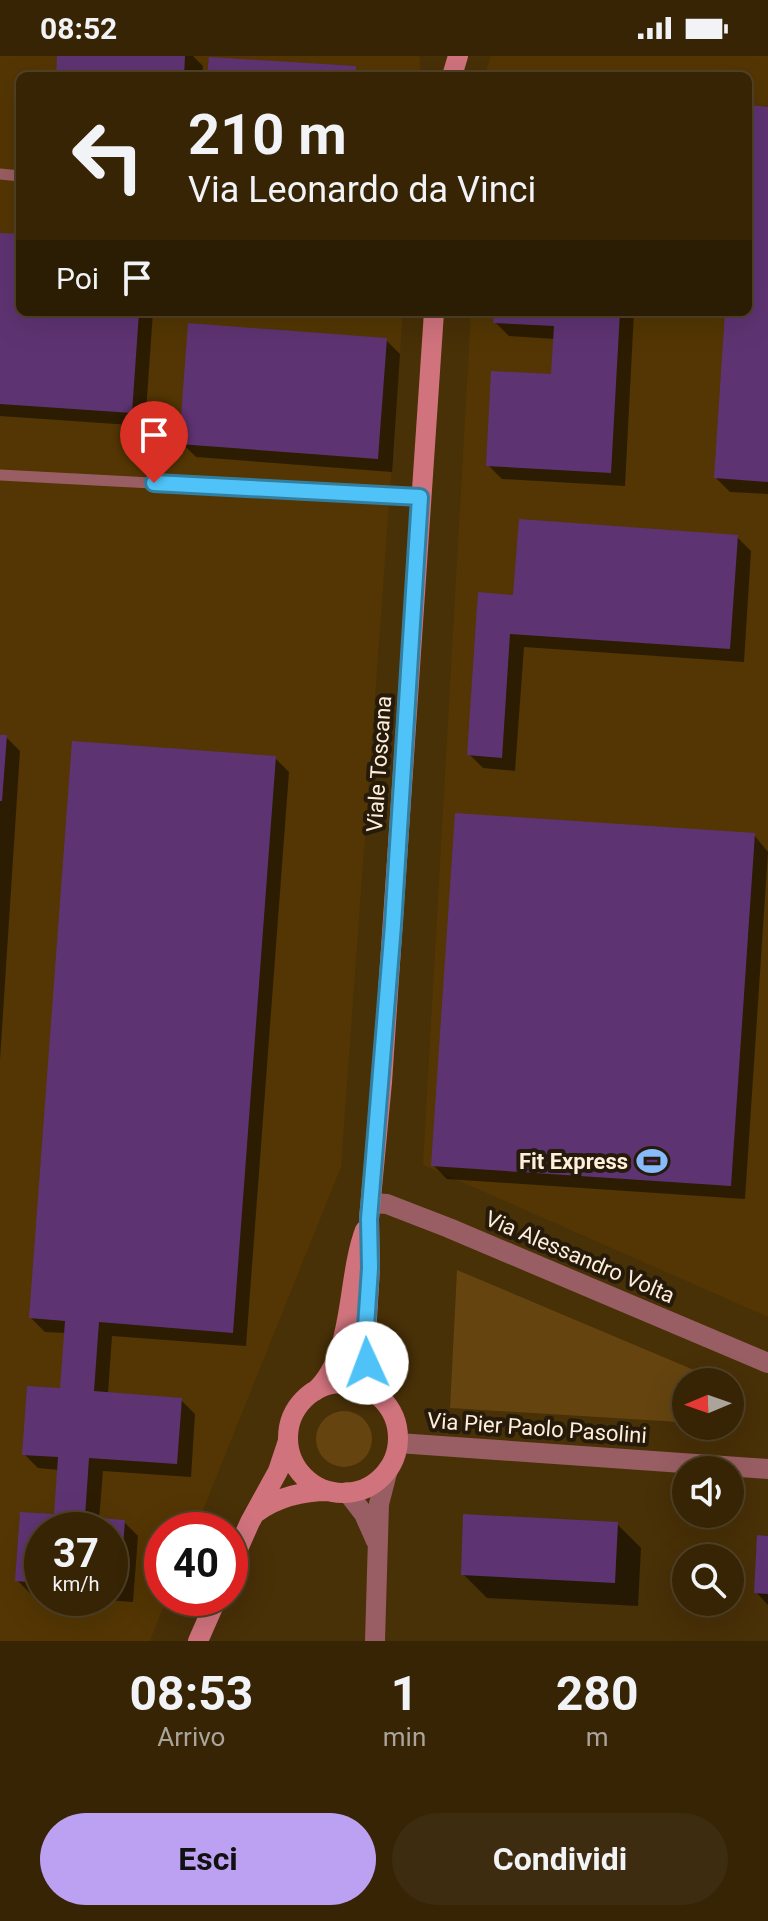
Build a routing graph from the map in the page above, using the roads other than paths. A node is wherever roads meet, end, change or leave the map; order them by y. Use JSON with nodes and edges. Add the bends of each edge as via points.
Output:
{"nodes":[{"id":1,"x":434,"y":316,"type":"edge"},
{"id":2,"x":0,"y":475,"type":"edge"},
{"id":3,"x":420,"y":497,"type":"junction"},
{"id":4,"x":370,"y":1211,"type":"junction"},
{"id":5,"x":768,"y":1363,"type":"edge"},
{"id":6,"x":313,"y":1392,"type":"junction"},
{"id":7,"x":383,"y":1400,"type":"junction"},
{"id":8,"x":289,"y":1433,"type":"junction"},
{"id":9,"x":398,"y":1443,"type":"junction"},
{"id":10,"x":388,"y":1469,"type":"junction"},
{"id":11,"x":768,"y":1469,"type":"edge"},
{"id":12,"x":339,"y":1492,"type":"junction"},
{"id":13,"x":254,"y":1514,"type":"junction"},
{"id":14,"x":248,"y":1527,"type":"edge"},
{"id":15,"x":378,"y":1549,"type":"junction"},
{"id":16,"x":209,"y":1616,"type":"edge"},
{"id":17,"x":198,"y":1641,"type":"edge"},
{"id":18,"x":375,"y":1641,"type":"edge"}],
"edges":[{"from":1,"to":3,"type":"street","name":"Viale Toscana"},
{"from":2,"to":3,"type":"lane"},
{"from":3,"to":4,"type":"street","name":"Viale Toscana"},
{"from":4,"to":5,"type":"street","name":"Via Alessandro Volta","via":[[387,1204]]},
{"from":4,"to":6,"type":"street","name":"Viale Toscana","via":[[355,1259],[338,1357]]},
{"from":4,"to":7,"type":"street","name":"Viale Toscana","via":[[365,1353]]},
{"from":6,"to":7,"type":"street","via":[[351,1383]]},
{"from":6,"to":8,"type":"street","via":[[296,1411]]},
{"from":7,"to":9,"type":"street","via":[[396,1423]]},
{"from":8,"to":12,"type":"street","via":[[298,1468],[314,1484]]},
{"from":8,"to":13,"type":"street","via":[[284,1459]]},
{"from":9,"to":10,"type":"street"},
{"from":9,"to":11,"type":"street","name":"Via Pier Paolo Pasolini"},
{"from":10,"to":12,"type":"street","via":[[366,1488]]},
{"from":10,"to":15,"type":"street","via":[[379,1504]]},
{"from":12,"to":13,"type":"street","via":[[300,1494]]},
{"from":12,"to":15,"type":"street","via":[[364,1514]]},
{"from":13,"to":14,"type":"street"},
{"from":15,"to":18,"type":"street"},
{"from":16,"to":17,"type":"street"}]}
